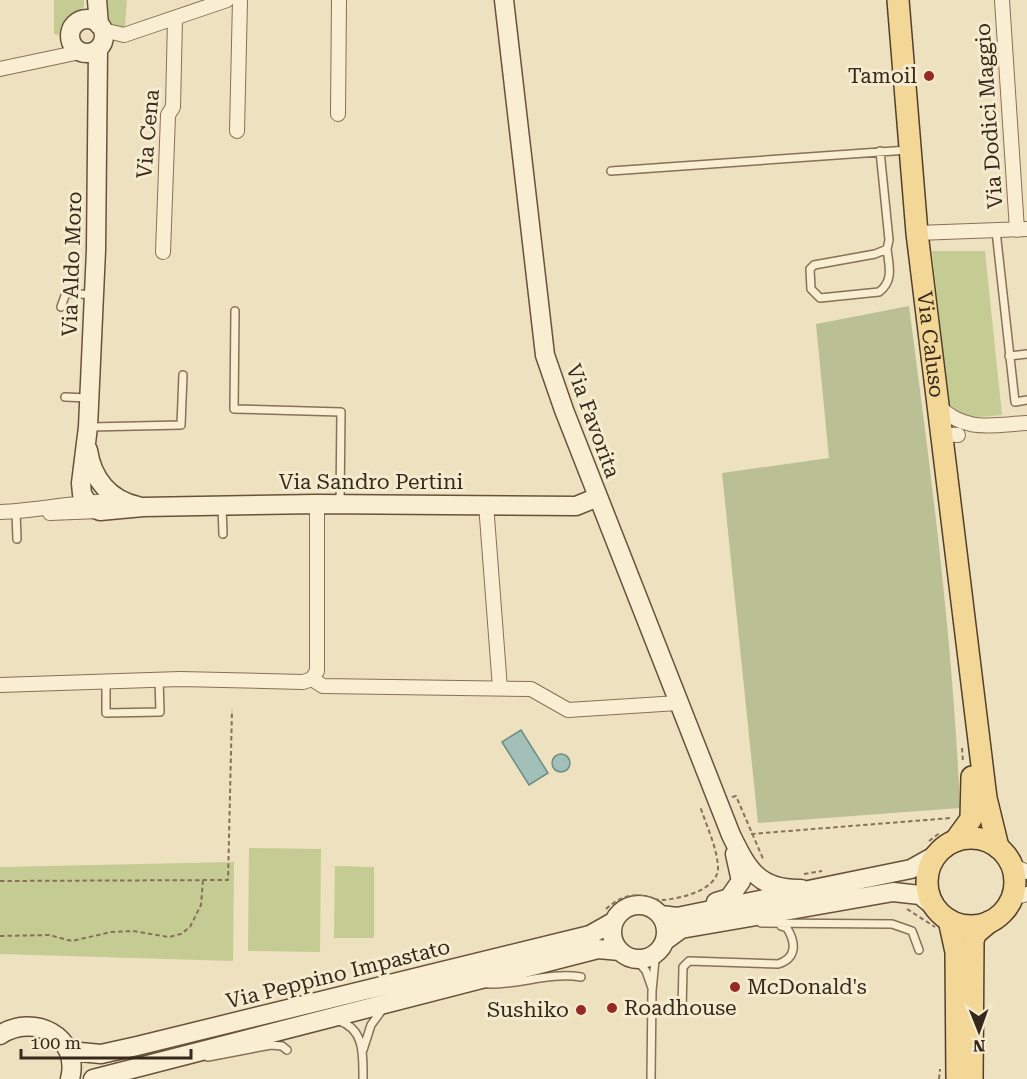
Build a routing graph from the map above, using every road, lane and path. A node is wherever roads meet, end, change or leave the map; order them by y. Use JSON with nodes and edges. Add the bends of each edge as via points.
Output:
{"nodes":[{"id":1,"x":95,"y":0,"type":"edge"},
{"id":2,"x":227,"y":0,"type":"edge"},
{"id":3,"x":240,"y":0,"type":"edge"},
{"id":4,"x":339,"y":0,"type":"edge"},
{"id":5,"x":504,"y":0,"type":"edge"},
{"id":6,"x":886,"y":0,"type":"edge"},
{"id":7,"x":898,"y":0,"type":"edge"},
{"id":8,"x":1002,"y":0,"type":"edge"},
{"id":9,"x":174,"y":19,"type":"junction"},
{"id":10,"x":898,"y":24,"type":"junction"},
{"id":11,"x":95,"y":25,"type":"junction"},
{"id":12,"x":83,"y":49,"type":"junction"},
{"id":13,"x":0,"y":69,"type":"edge"},
{"id":14,"x":338,"y":114,"type":"dead end"},
{"id":15,"x":237,"y":131,"type":"dead end"},
{"id":16,"x":910,"y":150,"type":"junction"},
{"id":17,"x":880,"y":152,"type":"junction"},
{"id":18,"x":611,"y":171,"type":"dead end"},
{"id":19,"x":1022,"y":230,"type":"edge"},
{"id":20,"x":996,"y":231,"type":"junction"},
{"id":21,"x":916,"y":233,"type":"junction"},
{"id":22,"x":888,"y":249,"type":"junction"},
{"id":23,"x":163,"y":252,"type":"dead end"},
{"id":24,"x":94,"y":295,"type":"junction"},
{"id":25,"x":61,"y":307,"type":"dead end"},
{"id":26,"x":235,"y":311,"type":"dead end"},
{"id":27,"x":1027,"y":354,"type":"edge"},
{"id":28,"x":1009,"y":356,"type":"junction"},
{"id":29,"x":183,"y":375,"type":"dead end"},
{"id":30,"x":64,"y":397,"type":"dead end"},
{"id":31,"x":89,"y":398,"type":"junction"},
{"id":32,"x":1027,"y":400,"type":"edge"},
{"id":33,"x":1027,"y":423,"type":"edge"},
{"id":34,"x":87,"y":433,"type":"junction"},
{"id":35,"x":955,"y":434,"type":"junction"},
{"id":36,"x":87,"y":472,"type":"junction"},
{"id":37,"x":598,"y":497,"type":"junction"},
{"id":38,"x":122,"y":501,"type":"junction"},
{"id":39,"x":317,"y":504,"type":"junction"},
{"id":40,"x":340,"y":504,"type":"junction"},
{"id":41,"x":486,"y":504,"type":"junction"},
{"id":42,"x":62,"y":505,"type":"junction"},
{"id":43,"x":222,"y":505,"type":"junction"},
{"id":44,"x":89,"y":506,"type":"junction"},
{"id":45,"x":143,"y":507,"type":"junction"},
{"id":46,"x":21,"y":511,"type":"junction"},
{"id":47,"x":0,"y":512,"type":"edge"},
{"id":48,"x":223,"y":534,"type":"dead end"},
{"id":49,"x":17,"y":539,"type":"dead end"},
{"id":50,"x":969,"y":665,"type":"junction"},
{"id":51,"x":159,"y":679,"type":"junction"},
{"id":52,"x":106,"y":680,"type":"junction"},
{"id":53,"x":312,"y":680,"type":"junction"},
{"id":54,"x":0,"y":685,"type":"edge"},
{"id":55,"x":500,"y":688,"type":"junction"},
{"id":56,"x":678,"y":702,"type":"junction"},
{"id":57,"x":232,"y":710,"type":"dead end"},
{"id":58,"x":962,"y":744,"type":"dead end"},
{"id":59,"x":963,"y":766,"type":"dead end"},
{"id":60,"x":718,"y":802,"type":"junction"},
{"id":61,"x":951,"y":818,"type":"dead end"},
{"id":62,"x":751,"y":834,"type":"junction"},
{"id":63,"x":731,"y":835,"type":"junction"},
{"id":64,"x":950,"y":835,"type":"junction"},
{"id":65,"x":998,"y":847,"type":"junction"},
{"id":66,"x":932,"y":849,"type":"junction"},
{"id":67,"x":765,"y":864,"type":"dead end"},
{"id":68,"x":1019,"y":868,"type":"edge"},
{"id":69,"x":829,"y":870,"type":"dead end"},
{"id":70,"x":203,"y":880,"type":"junction"},
{"id":71,"x":0,"y":881,"type":"edge"},
{"id":72,"x":799,"y":882,"type":"junction"},
{"id":73,"x":1020,"y":896,"type":"edge"},
{"id":74,"x":901,"y":905,"type":"dead end"},
{"id":75,"x":657,"y":912,"type":"junction"},
{"id":76,"x":608,"y":917,"type":"junction"},
{"id":77,"x":940,"y":918,"type":"junction"},
{"id":78,"x":726,"y":920,"type":"junction"},
{"id":79,"x":988,"y":922,"type":"junction"},
{"id":80,"x":770,"y":923,"type":"junction"},
{"id":81,"x":0,"y":936,"type":"edge"},
{"id":82,"x":662,"y":946,"type":"junction"},
{"id":83,"x":920,"y":950,"type":"dead end"},
{"id":84,"x":628,"y":955,"type":"junction"},
{"id":85,"x":581,"y":977,"type":"dead end"},
{"id":86,"x":465,"y":983,"type":"junction"},
{"id":87,"x":652,"y":991,"type":"junction"},
{"id":88,"x":391,"y":1002,"type":"junction"},
{"id":89,"x":682,"y":1011,"type":"dead end"},
{"id":90,"x":957,"y":1013,"type":"junction"},
{"id":91,"x":327,"y":1018,"type":"junction"},
{"id":92,"x":0,"y":1035,"type":"edge"},
{"id":93,"x":287,"y":1050,"type":"dead end"},
{"id":94,"x":69,"y":1052,"type":"junction"},
{"id":95,"x":363,"y":1053,"type":"junction"},
{"id":96,"x":160,"y":1060,"type":"junction"},
{"id":97,"x":949,"y":1074,"type":"edge"},
{"id":98,"x":70,"y":1079,"type":"edge"},
{"id":99,"x":93,"y":1079,"type":"edge"},
{"id":100,"x":363,"y":1079,"type":"edge"},
{"id":101,"x":651,"y":1079,"type":"edge"},
{"id":102,"x":939,"y":1079,"type":"edge"},
{"id":103,"x":950,"y":1079,"type":"edge"},
{"id":104,"x":972,"y":1079,"type":"edge"}],
"edges":[{"from":1,"to":11,"type":"street"},
{"from":2,"to":9,"type":"street"},
{"from":3,"to":15,"type":"street"},
{"from":4,"to":14,"type":"street"},
{"from":5,"to":37,"type":"street","name":"Via Favorita","via":[[545,355]]},
{"from":6,"to":10,"type":"main road","name":"Via Caluso"},
{"from":7,"to":10,"type":"main road","name":"Via Caluso"},
{"from":8,"to":19,"type":"street","name":"Via Dodici Maggio"},
{"from":9,"to":11,"type":"street","via":[[124,35]]},
{"from":9,"to":23,"type":"street","name":"Via Cena","via":[[173,107],[168,115]]},
{"from":10,"to":16,"type":"main road","name":"Via Caluso"},
{"from":11,"to":12,"type":"street","via":[[103,40]]},
{"from":11,"to":12,"type":"street","via":[[71,31]]},
{"from":12,"to":13,"type":"street"},
{"from":12,"to":24,"type":"street","name":"Via Aldo Moro","via":[[98,90]]},
{"from":16,"to":17,"type":"lane"},
{"from":16,"to":21,"type":"main road","name":"Via Caluso"},
{"from":17,"to":18,"type":"lane"},
{"from":17,"to":22,"type":"lane"},
{"from":19,"to":20,"type":"street"},
{"from":20,"to":21,"type":"street"},
{"from":20,"to":28,"type":"lane"},
{"from":21,"to":35,"type":"main road","name":"Via Caluso","via":[[937,405]]},
{"from":22,"to":22,"type":"lane","via":[[814,265],[810,269],[811,290],[820,298],[879,292],[891,277]]},
{"from":24,"to":25,"type":"lane","via":[[66,293]]},
{"from":24,"to":31,"type":"street","name":"Via Aldo Moro"},
{"from":26,"to":40,"type":"lane","via":[[234,409],[340,412]]},
{"from":27,"to":28,"type":"lane"},
{"from":28,"to":32,"type":"lane","via":[[1015,402]]},
{"from":29,"to":34,"type":"lane","via":[[181,425]]},
{"from":30,"to":31,"type":"lane"},
{"from":31,"to":34,"type":"street","name":"Via Aldo Moro"},
{"from":33,"to":35,"type":"street"},
{"from":34,"to":36,"type":"street","name":"Via Aldo Moro"},
{"from":35,"to":50,"type":"main road","name":"Via Caluso"},
{"from":36,"to":38,"type":"street"},
{"from":36,"to":42,"type":"street"},
{"from":36,"to":44,"type":"street","name":"Via Aldo Moro","via":[[82,494]]},
{"from":37,"to":41,"type":"street","name":"Via Sandro Pertini","via":[[576,506]]},
{"from":37,"to":56,"type":"street","name":"Via Favorita"},
{"from":38,"to":44,"type":"street"},
{"from":38,"to":45,"type":"street"},
{"from":39,"to":40,"type":"street","name":"Via Sandro Pertini"},
{"from":39,"to":43,"type":"street","name":"Via Sandro Pertini"},
{"from":39,"to":53,"type":"street","via":[[317,671]]},
{"from":40,"to":41,"type":"street","name":"Via Sandro Pertini"},
{"from":41,"to":55,"type":"street"},
{"from":42,"to":44,"type":"street"},
{"from":42,"to":46,"type":"street"},
{"from":43,"to":45,"type":"street","name":"Via Sandro Pertini"},
{"from":43,"to":48,"type":"lane"},
{"from":44,"to":45,"type":"street"},
{"from":44,"to":46,"type":"street"},
{"from":46,"to":47,"type":"street"},
{"from":46,"to":49,"type":"lane"},
{"from":50,"to":64,"type":"main road","name":"Via Caluso","via":[[972,809],[968,825]]},
{"from":50,"to":65,"type":"main road","name":"Via Caluso","via":[[986,798]]},
{"from":51,"to":52,"type":"street"},
{"from":51,"to":52,"type":"lane","via":[[160,712],[106,713]]},
{"from":51,"to":53,"type":"street"},
{"from":52,"to":54,"type":"street"},
{"from":53,"to":55,"type":"street","via":[[323,686]]},
{"from":55,"to":56,"type":"street","via":[[531,689],[568,710]]},
{"from":56,"to":60,"type":"street","name":"Via Favorita"},
{"from":57,"to":70,"type":"path","via":[[228,880]]},
{"from":58,"to":59,"type":"path"},
{"from":60,"to":62,"type":"path","via":[[736,796]]},
{"from":60,"to":63,"type":"street","name":"Via Favorita"},
{"from":60,"to":76,"type":"path","via":[[701,809],[717,859],[715,879],[704,888],[677,898],[660,900],[631,895],[612,904]]},
{"from":61,"to":62,"type":"path"},
{"from":62,"to":67,"type":"path"},
{"from":63,"to":72,"type":"street","name":"Via Favorita","via":[[747,866],[770,886],[782,890]]},
{"from":63,"to":75,"type":"street","name":"Via Favorita","via":[[741,881],[729,898]]},
{"from":64,"to":65,"type":"main road","via":[[975,838]]},
{"from":64,"to":66,"type":"main road"},
{"from":64,"to":66,"type":"path"},
{"from":65,"to":68,"type":"main road"},
{"from":66,"to":72,"type":"street","via":[[911,869]]},
{"from":66,"to":77,"type":"main road","via":[[927,882]]},
{"from":68,"to":73,"type":"main road","via":[[1015,876]]},
{"from":69,"to":72,"type":"path"},
{"from":70,"to":71,"type":"path"},
{"from":70,"to":81,"type":"path","via":[[201,904],[190,927],[181,934],[169,937],[111,932],[72,941],[49,935]]},
{"from":72,"to":75,"type":"street","via":[[677,917]]},
{"from":73,"to":79,"type":"main road"},
{"from":74,"to":77,"type":"path"},
{"from":75,"to":76,"type":"street","via":[[635,905]]},
{"from":75,"to":82,"type":"street","via":[[667,931]]},
{"from":76,"to":84,"type":"street","via":[[613,940]]},
{"from":76,"to":94,"type":"street","name":"Via Peppino Impastato","via":[[584,937],[103,1054]]},
{"from":77,"to":78,"type":"street","via":[[921,895],[904,891]]},
{"from":77,"to":79,"type":"main road","via":[[965,926]]},
{"from":77,"to":90,"type":"main road","via":[[956,951]]},
{"from":78,"to":80,"type":"lane"},
{"from":78,"to":82,"type":"street","via":[[681,929]]},
{"from":79,"to":104,"type":"main road","via":[[976,933],[973,947]]},
{"from":80,"to":83,"type":"lane","via":[[892,924],[912,931]]},
{"from":80,"to":89,"type":"lane","via":[[788,928],[794,939],[791,956],[778,964],[689,961],[683,967]]},
{"from":82,"to":84,"type":"street","via":[[648,958]]},
{"from":82,"to":87,"type":"lane","via":[[655,960]]},
{"from":84,"to":86,"type":"street","name":"Via Peppino Impastato","via":[[598,948]]},
{"from":84,"to":87,"type":"lane","via":[[646,971]]},
{"from":85,"to":86,"type":"lane","via":[[549,976],[507,985]]},
{"from":86,"to":88,"type":"street","name":"Via Peppino Impastato"},
{"from":87,"to":101,"type":"lane"},
{"from":88,"to":91,"type":"street","name":"Via Peppino Impastato"},
{"from":88,"to":95,"type":"lane","via":[[376,1014]]},
{"from":90,"to":97,"type":"main road"},
{"from":90,"to":103,"type":"lane"},
{"from":91,"to":95,"type":"lane","via":[[351,1026]]},
{"from":91,"to":96,"type":"street","name":"Via Peppino Impastato"},
{"from":92,"to":94,"type":"street","via":[[17,1026],[38,1026],[56,1035]]},
{"from":93,"to":96,"type":"lane","via":[[271,1046],[217,1057]]},
{"from":94,"to":98,"type":"street"},
{"from":95,"to":100,"type":"lane"},
{"from":96,"to":99,"type":"street","name":"Via Peppino Impastato"},
{"from":97,"to":102,"type":"path"}]}
